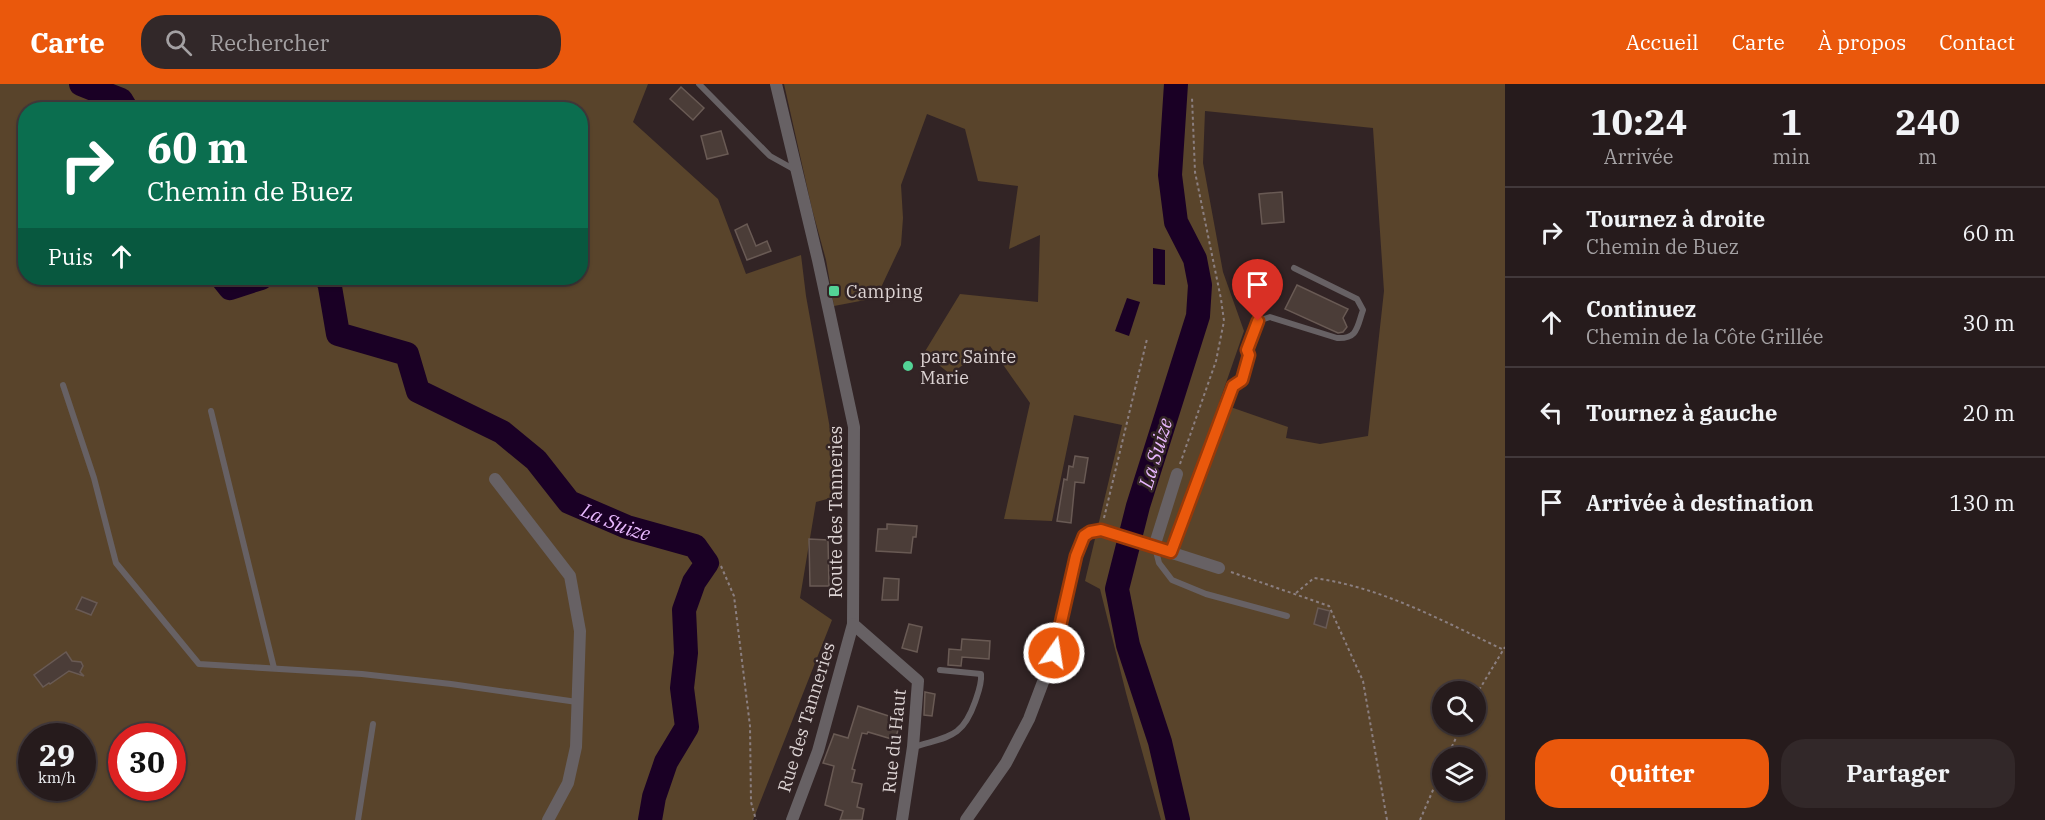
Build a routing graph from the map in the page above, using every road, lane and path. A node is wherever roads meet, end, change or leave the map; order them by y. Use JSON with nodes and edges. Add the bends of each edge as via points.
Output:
{"nodes":[{"id":1,"x":699,"y":84,"type":"edge"},
{"id":2,"x":776,"y":84,"type":"edge"},
{"id":3,"x":1192,"y":98,"type":"dead end"},
{"id":4,"x":797,"y":172,"type":"junction"},
{"id":5,"x":1293,"y":268,"type":"dead end"},
{"id":6,"x":1147,"y":339,"type":"dead end"},
{"id":7,"x":63,"y":385,"type":"dead end"},
{"id":8,"x":211,"y":411,"type":"dead end"},
{"id":9,"x":1177,"y":474,"type":"joint"},
{"id":10,"x":495,"y":479,"type":"dead end"},
{"id":11,"x":1101,"y":530,"type":"junction"},
{"id":12,"x":1155,"y":547,"type":"junction"},
{"id":13,"x":1171,"y":552,"type":"junction"},
{"id":14,"x":721,"y":566,"type":"dead end"},
{"id":15,"x":1219,"y":568,"type":"joint"},
{"id":16,"x":1295,"y":594,"type":"junction"},
{"id":17,"x":1287,"y":616,"type":"dead end"},
{"id":18,"x":853,"y":624,"type":"junction"},
{"id":19,"x":1505,"y":648,"type":"edge"},
{"id":20,"x":274,"y":668,"type":"junction"},
{"id":21,"x":940,"y":670,"type":"dead end"},
{"id":22,"x":1485,"y":681,"type":"edge"},
{"id":23,"x":578,"y":702,"type":"junction"},
{"id":24,"x":374,"y":724,"type":"dead end"},
{"id":25,"x":913,"y":747,"type":"junction"},
{"id":26,"x":1432,"y":792,"type":"edge"},
{"id":27,"x":358,"y":820,"type":"edge"},
{"id":28,"x":548,"y":820,"type":"edge"},
{"id":29,"x":756,"y":820,"type":"edge"},
{"id":30,"x":792,"y":820,"type":"edge"},
{"id":31,"x":902,"y":820,"type":"edge"},
{"id":32,"x":966,"y":820,"type":"edge"},
{"id":33,"x":1387,"y":820,"type":"edge"},
{"id":34,"x":1420,"y":820,"type":"edge"}],
"edges":[{"from":1,"to":4,"type":"lane","via":[[770,156]]},
{"from":2,"to":4,"type":"street","name":"Route des Tanneries"},
{"from":3,"to":9,"type":"path","via":[[1195,172],[1224,321],[1216,361]]},
{"from":4,"to":18,"type":"street","name":"Route des Tanneries","via":[[855,427]]},
{"from":5,"to":13,"type":"lane","via":[[1357,299],[1364,310],[1355,333],[1348,339],[1337,338],[1270,317],[1258,321],[1247,350],[1242,380],[1233,386]]},
{"from":6,"to":11,"type":"path"},
{"from":7,"to":20,"type":"lane","via":[[94,478],[116,563],[199,664]]},
{"from":8,"to":20,"type":"lane"},
{"from":9,"to":12,"type":"street"},
{"from":10,"to":23,"type":"street","via":[[570,576],[580,631]]},
{"from":11,"to":12,"type":"street"},
{"from":11,"to":32,"type":"street","via":[[1084,536],[1076,556],[1054,653],[1029,719],[1006,763]]},
{"from":12,"to":13,"type":"street"},
{"from":12,"to":17,"type":"lane","via":[[1159,564],[1172,580],[1206,594]]},
{"from":13,"to":15,"type":"street"},
{"from":14,"to":29,"type":"path","via":[[734,596],[750,726],[751,802]]},
{"from":15,"to":16,"type":"path"},
{"from":16,"to":19,"type":"path","via":[[1314,578],[1341,582],[1419,610]]},
{"from":16,"to":33,"type":"path","via":[[1329,606],[1364,681]]},
{"from":18,"to":25,"type":"street","name":"Rue du Haut","via":[[918,681]]},
{"from":18,"to":30,"type":"street","name":"Rue des Tanneries","via":[[818,751]]},
{"from":19,"to":22,"type":"path"},
{"from":20,"to":23,"type":"lane","via":[[362,674]]},
{"from":21,"to":25,"type":"lane","via":[[981,674],[971,714],[954,734]]},
{"from":23,"to":28,"type":"street","via":[[576,747],[568,783]]},
{"from":24,"to":27,"type":"lane"},
{"from":25,"to":31,"type":"street","name":"Rue du Haut"},
{"from":26,"to":34,"type":"path"}]}
